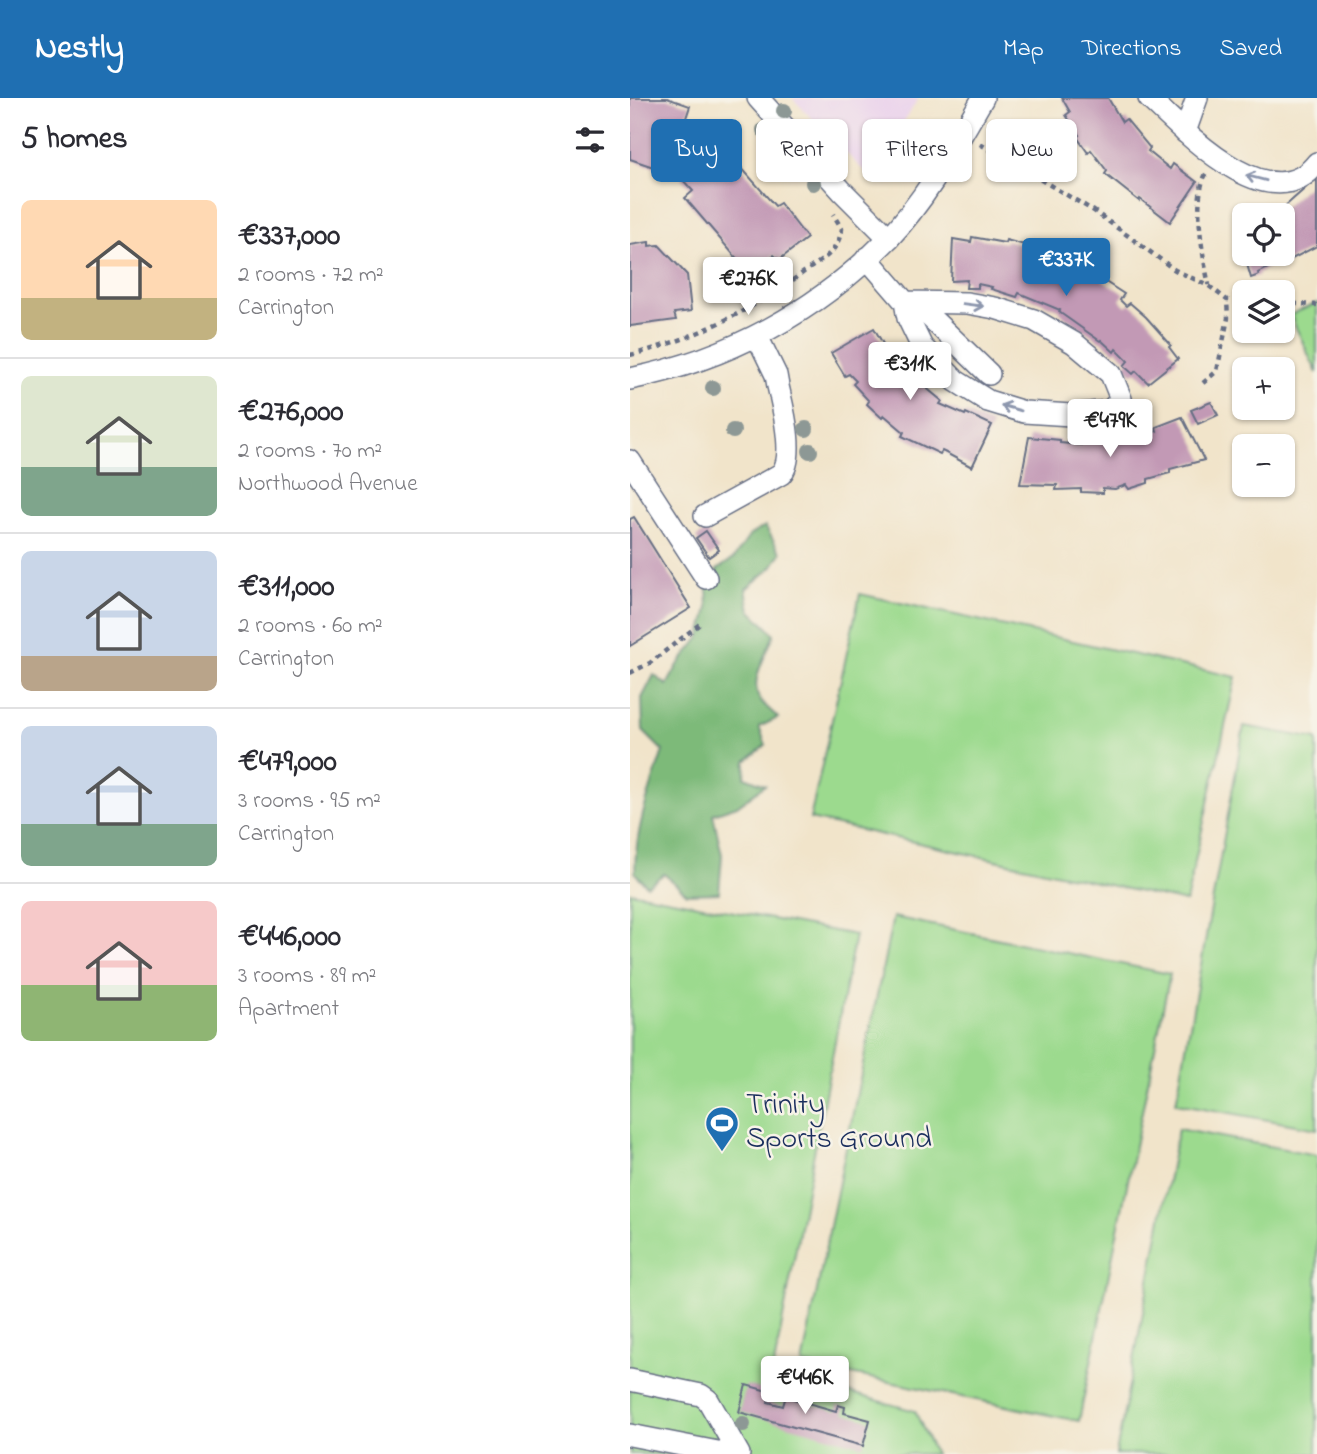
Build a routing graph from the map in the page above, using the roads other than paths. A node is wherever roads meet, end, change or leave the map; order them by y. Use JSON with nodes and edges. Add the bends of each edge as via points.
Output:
{"nodes":[{"id":1,"x":758,"y":98,"type":"edge"},
{"id":2,"x":984,"y":98,"type":"edge"},
{"id":3,"x":1149,"y":98,"type":"edge"},
{"id":4,"x":1197,"y":98,"type":"edge"},
{"id":5,"x":1185,"y":132,"type":"junction"},
{"id":6,"x":1317,"y":163,"type":"edge"},
{"id":7,"x":889,"y":238,"type":"junction"},
{"id":8,"x":867,"y":258,"type":"junction"},
{"id":9,"x":906,"y":307,"type":"junction"},
{"id":10,"x":757,"y":336,"type":"junction"},
{"id":11,"x":989,"y":374,"type":"dead end"},
{"id":12,"x":630,"y":379,"type":"edge"},
{"id":13,"x":630,"y":461,"type":"edge"},
{"id":14,"x":705,"y":516,"type":"dead end"},
{"id":15,"x":706,"y":578,"type":"dead end"},
{"id":16,"x":630,"y":1380,"type":"edge"},
{"id":17,"x":630,"y":1435,"type":"edge"},
{"id":18,"x":728,"y":1454,"type":"edge"},
{"id":19,"x":739,"y":1454,"type":"edge"}],
"edges":[{"from":1,"to":7,"type":"street"},
{"from":2,"to":7,"type":"street","via":[[940,171]]},
{"from":3,"to":5,"type":"street"},
{"from":4,"to":5,"type":"street"},
{"from":6,"to":5,"type":"street","one_way":true,"via":[[1293,181],[1247,177]]},
{"from":7,"to":8,"type":"street"},
{"from":8,"to":9,"type":"street"},
{"from":8,"to":10,"type":"street","via":[[795,315]]},
{"from":9,"to":9,"type":"street","one_way":true,"via":[[967,303],[1034,320],[1074,343],[1111,374],[1121,399],[1110,411],[1071,415],[1024,412],[988,401],[956,381],[922,347]]},
{"from":9,"to":11,"type":"street","via":[[928,315]]},
{"from":10,"to":12,"type":"street","via":[[714,355]]},
{"from":10,"to":14,"type":"street","via":[[776,375],[787,467]]},
{"from":13,"to":15,"type":"street"},
{"from":16,"to":19,"type":"street","via":[[701,1395]]},
{"from":17,"to":18,"type":"street"}]}
